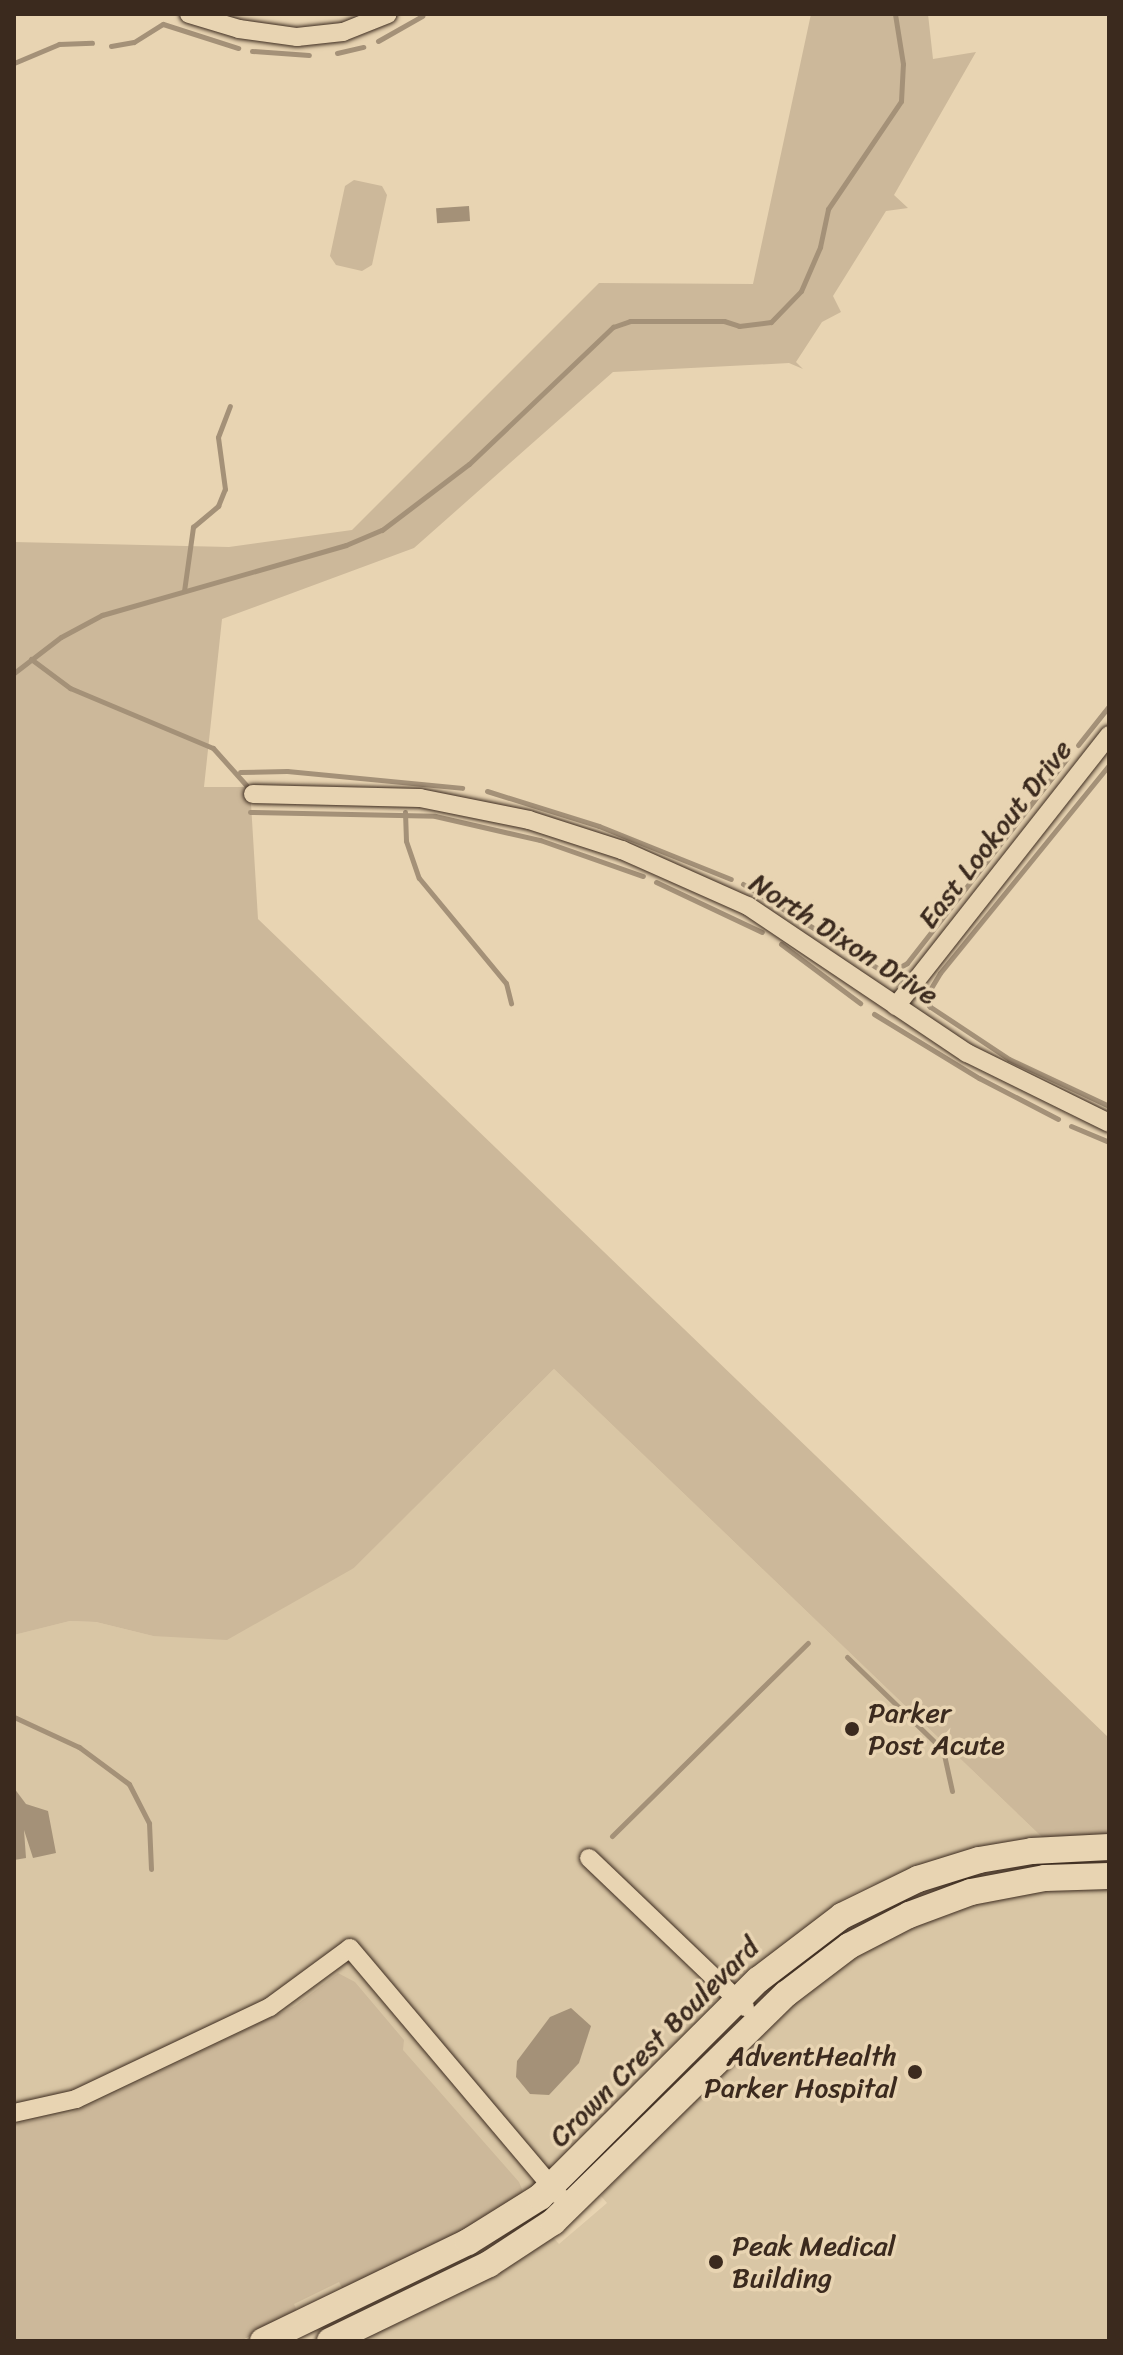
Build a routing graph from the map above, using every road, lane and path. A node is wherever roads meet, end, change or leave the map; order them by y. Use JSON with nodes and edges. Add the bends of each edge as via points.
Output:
{"nodes":[{"id":1,"x":189,"y":14,"type":"edge"},
{"id":2,"x":388,"y":14,"type":"edge"},
{"id":3,"x":1109,"y":735,"type":"edge"},
{"id":4,"x":253,"y":794,"type":"dead end"},
{"id":5,"x":896,"y":1006,"type":"junction"},
{"id":6,"x":1109,"y":1123,"type":"edge"},
{"id":7,"x":1109,"y":1847,"type":"edge"},
{"id":8,"x":589,"y":1858,"type":"dead end"},
{"id":9,"x":1109,"y":1876,"type":"edge"},
{"id":10,"x":738,"y":2000,"type":"junction"},
{"id":11,"x":759,"y":2020,"type":"junction"},
{"id":12,"x":14,"y":2113,"type":"edge"},
{"id":13,"x":552,"y":2187,"type":"junction"},
{"id":14,"x":571,"y":2208,"type":"junction"},
{"id":15,"x":329,"y":2309,"type":"junction"},
{"id":16,"x":336,"y":2338,"type":"edge"},
{"id":17,"x":263,"y":2341,"type":"edge"}],
"edges":[{"from":1,"to":2,"type":"street","via":[[239,29],[297,37],[343,32]]},
{"from":3,"to":5,"type":"street","name":"East Lookout Drive"},
{"from":4,"to":5,"type":"street","name":"North Dixon Drive","via":[[420,798],[587,837],[748,906]]},
{"from":5,"to":6,"type":"street","name":"North Dixon Drive","via":[[1009,1077]]},
{"from":7,"to":10,"type":"main road","name":"Crown Crest Boulevard","via":[[1011,1854],[918,1879],[817,1932]]},
{"from":8,"to":10,"type":"street"},
{"from":9,"to":11,"type":"main road","name":"Crown Crest Boulevard","via":[[1025,1881],[918,1911],[832,1957]]},
{"from":10,"to":11,"type":"street"},
{"from":10,"to":13,"type":"main road","name":"Crown Crest Boulevard"},
{"from":11,"to":14,"type":"main road","name":"Crown Crest Boulevard"},
{"from":12,"to":13,"type":"street","via":[[76,2099],[270,2007],[350,1948]]},
{"from":13,"to":14,"type":"street"},
{"from":13,"to":15,"type":"main road","name":"Crown Crest Boulevard","via":[[484,2233]]},
{"from":14,"to":16,"type":"main road","name":"Crown Crest Boulevard","via":[[489,2264]]},
{"from":15,"to":16,"type":"street"},
{"from":15,"to":17,"type":"main road","name":"Crown Crest Boulevard"}]}
